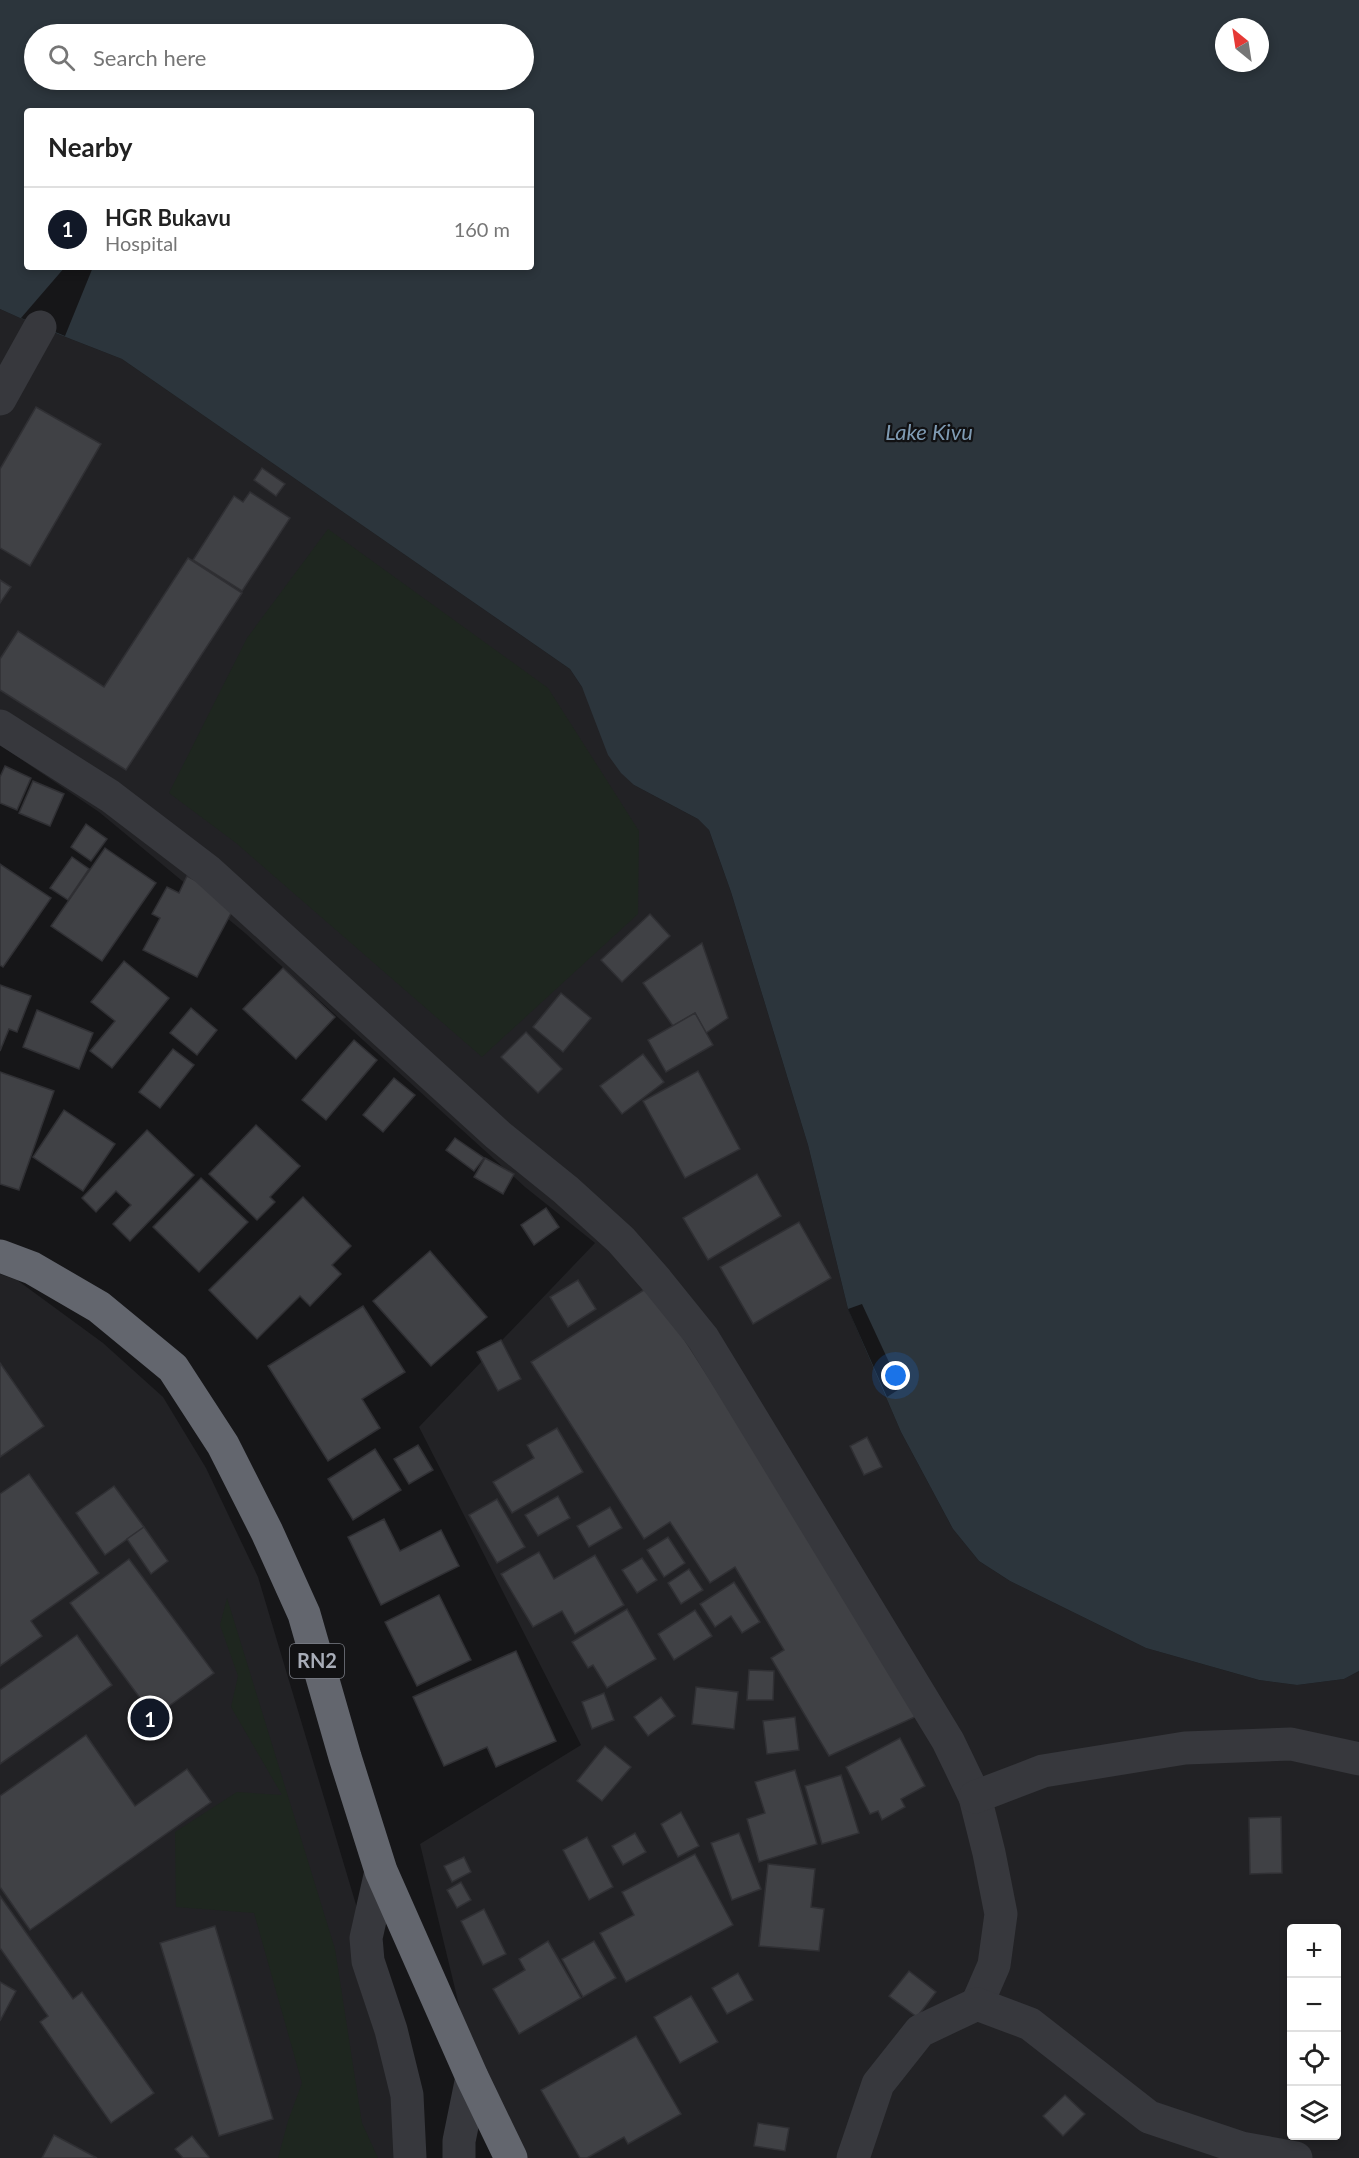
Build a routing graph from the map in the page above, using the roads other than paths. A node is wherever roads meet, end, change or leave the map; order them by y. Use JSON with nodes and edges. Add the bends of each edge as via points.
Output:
{"nodes":[{"id":1,"x":40,"y":327,"type":"dead end"},
{"id":2,"x":0,"y":399,"type":"edge"},
{"id":3,"x":0,"y":726,"type":"edge"},
{"id":4,"x":0,"y":1256,"type":"edge"},
{"id":5,"x":1359,"y":1759,"type":"edge"},
{"id":6,"x":975,"y":1797,"type":"junction"},
{"id":7,"x":381,"y":1870,"type":"junction"},
{"id":8,"x":977,"y":2004,"type":"junction"},
{"id":9,"x":472,"y":2077,"type":"junction"},
{"id":10,"x":410,"y":2158,"type":"edge"},
{"id":11,"x":459,"y":2158,"type":"edge"},
{"id":12,"x":511,"y":2158,"type":"edge"},
{"id":13,"x":853,"y":2158,"type":"edge"},
{"id":14,"x":1296,"y":2158,"type":"edge"}],
"edges":[{"from":1,"to":2,"type":"street"},
{"from":3,"to":6,"type":"street","via":[[110,796],[207,870],[498,1135],[621,1240],[703,1338],[948,1741]]},
{"from":4,"to":7,"type":"highway","number":"RN2","via":[[32,1268],[99,1307],[173,1368],[223,1445],[304,1614]]},
{"from":5,"to":6,"type":"street","via":[[1291,1744],[1185,1748],[1043,1771]]},
{"from":6,"to":8,"type":"street","via":[[1001,1914],[994,1965]]},
{"from":7,"to":9,"type":"highway","number":"RN2"},
{"from":7,"to":10,"type":"street","via":[[366,1938],[368,1961],[391,2030],[406,2096]]},
{"from":8,"to":13,"type":"street","via":[[920,2031],[878,2084]]},
{"from":8,"to":14,"type":"street","via":[[1030,2024],[1149,2117],[1241,2148]]},
{"from":9,"to":11,"type":"street"},
{"from":9,"to":12,"type":"highway","number":"RN2"}]}
